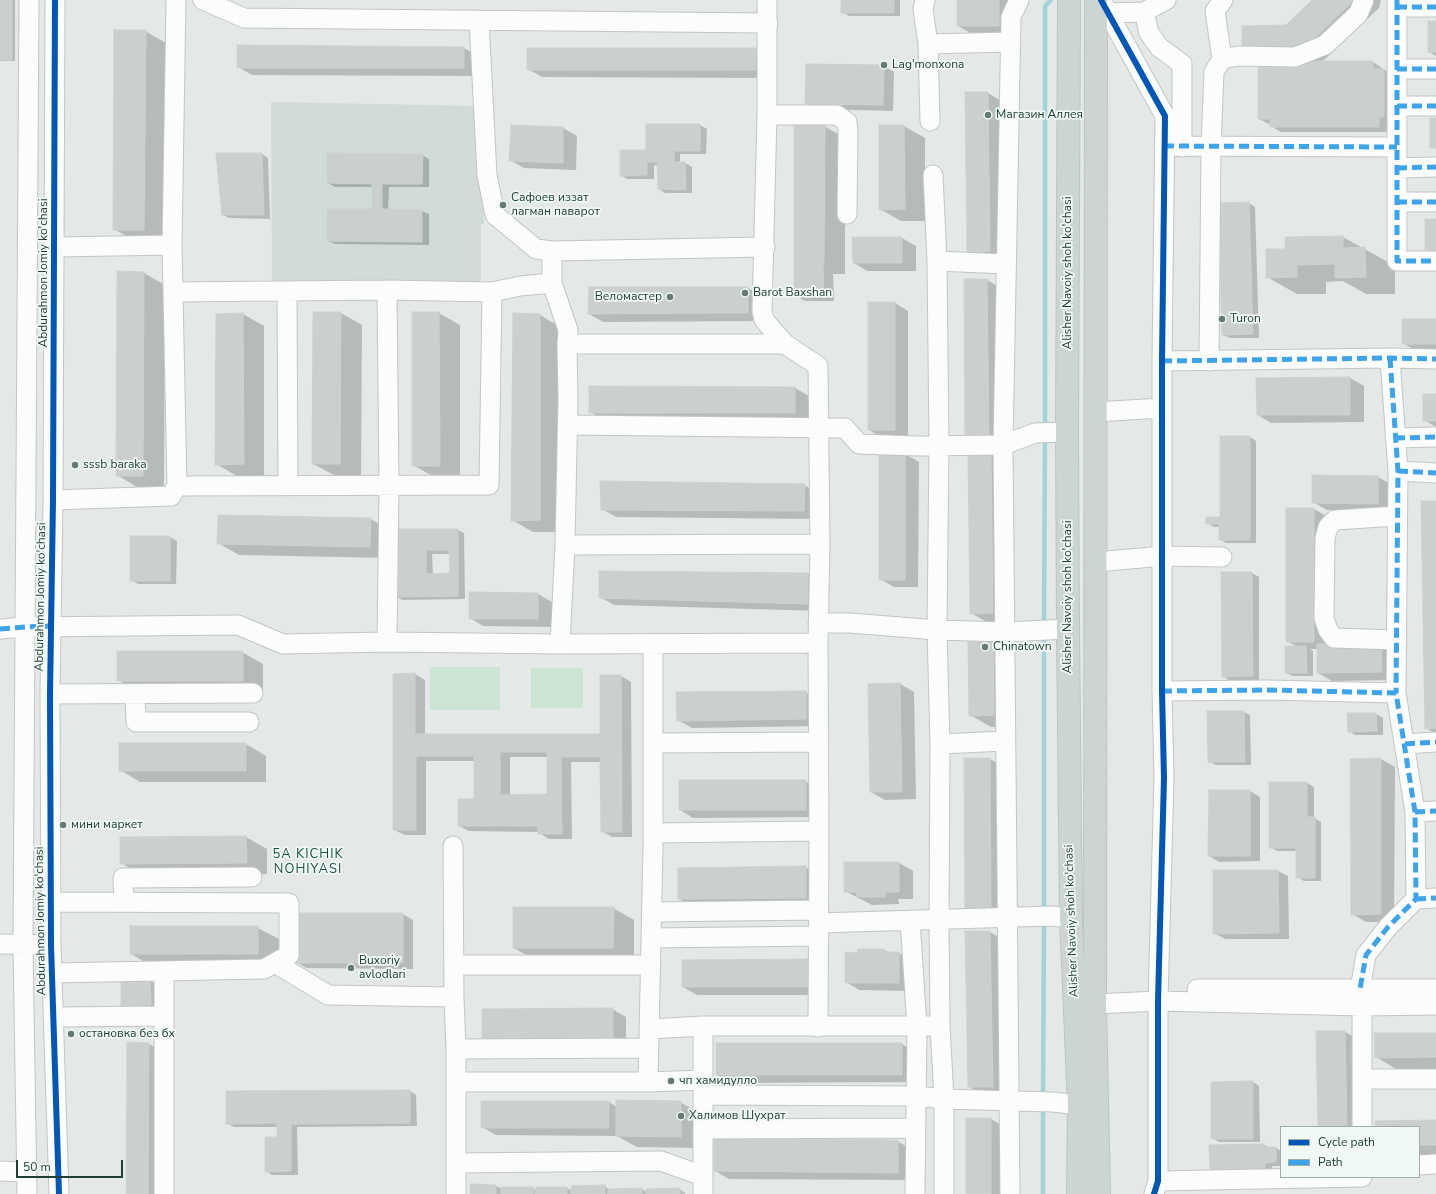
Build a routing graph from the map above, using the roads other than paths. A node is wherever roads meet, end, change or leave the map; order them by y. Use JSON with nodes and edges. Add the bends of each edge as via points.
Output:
{"nodes":[{"id":1,"x":29,"y":0,"type":"edge"},
{"id":2,"x":55,"y":0,"type":"edge"},
{"id":3,"x":62,"y":0,"type":"edge"},
{"id":4,"x":176,"y":0,"type":"edge"},
{"id":5,"x":203,"y":0,"type":"edge"},
{"id":6,"x":767,"y":0,"type":"edge"},
{"id":7,"x":926,"y":0,"type":"edge"},
{"id":8,"x":1019,"y":0,"type":"edge"},
{"id":9,"x":1069,"y":0,"type":"edge"},
{"id":10,"x":1166,"y":0,"type":"edge"},
{"id":11,"x":1223,"y":0,"type":"edge"},
{"id":12,"x":1364,"y":0,"type":"edge"},
{"id":13,"x":1102,"y":4,"type":"edge"},
{"id":14,"x":1397,"y":4,"type":"edge"},
{"id":15,"x":1436,"y":7,"type":"edge"},
{"id":16,"x":1144,"y":12,"type":"junction"},
{"id":17,"x":479,"y":20,"type":"junction"},
{"id":18,"x":768,"y":23,"type":"junction"},
{"id":19,"x":1010,"y":42,"type":"junction"},
{"id":20,"x":928,"y":44,"type":"junction"},
{"id":21,"x":1222,"y":59,"type":"junction"},
{"id":22,"x":1397,"y":69,"type":"junction"},
{"id":23,"x":1436,"y":69,"type":"edge"},
{"id":24,"x":1397,"y":106,"type":"junction"},
{"id":25,"x":1436,"y":106,"type":"edge"},
{"id":26,"x":767,"y":115,"type":"junction"},
{"id":27,"x":930,"y":121,"type":"dead end"},
{"id":28,"x":1173,"y":147,"type":"junction"},
{"id":29,"x":1211,"y":147,"type":"junction"},
{"id":30,"x":1397,"y":147,"type":"junction"},
{"id":31,"x":1397,"y":168,"type":"junction"},
{"id":32,"x":1436,"y":168,"type":"edge"},
{"id":33,"x":933,"y":174,"type":"dead end"},
{"id":34,"x":1397,"y":202,"type":"junction"},
{"id":35,"x":1436,"y":202,"type":"edge"},
{"id":36,"x":847,"y":214,"type":"dead end"},
{"id":37,"x":172,"y":245,"type":"junction"},
{"id":38,"x":55,"y":247,"type":"junction"},
{"id":39,"x":765,"y":247,"type":"junction"},
{"id":40,"x":552,"y":251,"type":"junction"},
{"id":41,"x":937,"y":261,"type":"junction"},
{"id":42,"x":1436,"y":261,"type":"edge"},
{"id":43,"x":1006,"y":264,"type":"junction"},
{"id":44,"x":552,"y":283,"type":"junction"},
{"id":45,"x":387,"y":290,"type":"junction"},
{"id":46,"x":173,"y":292,"type":"junction"},
{"id":47,"x":287,"y":292,"type":"junction"},
{"id":48,"x":492,"y":292,"type":"junction"},
{"id":49,"x":567,"y":344,"type":"junction"},
{"id":50,"x":785,"y":344,"type":"junction"},
{"id":51,"x":1390,"y":358,"type":"junction"},
{"id":52,"x":1436,"y":359,"type":"edge"},
{"id":53,"x":1162,"y":361,"type":"junction"},
{"id":54,"x":1209,"y":361,"type":"junction"},
{"id":55,"x":1162,"y":408,"type":"junction"},
{"id":56,"x":1095,"y":412,"type":"junction"},
{"id":57,"x":567,"y":424,"type":"junction"},
{"id":58,"x":819,"y":428,"type":"junction"},
{"id":59,"x":1061,"y":433,"type":"junction"},
{"id":60,"x":1436,"y":437,"type":"edge"},
{"id":61,"x":1395,"y":438,"type":"junction"},
{"id":62,"x":1003,"y":445,"type":"junction"},
{"id":63,"x":939,"y":446,"type":"junction"},
{"id":64,"x":1398,"y":471,"type":"junction"},
{"id":65,"x":1436,"y":473,"type":"edge"},
{"id":66,"x":388,"y":485,"type":"junction"},
{"id":67,"x":177,"y":486,"type":"junction"},
{"id":68,"x":288,"y":486,"type":"junction"},
{"id":69,"x":53,"y":500,"type":"junction"},
{"id":70,"x":1397,"y":516,"type":"junction"},
{"id":71,"x":820,"y":544,"type":"junction"},
{"id":72,"x":565,"y":545,"type":"junction"},
{"id":73,"x":1163,"y":556,"type":"junction"},
{"id":74,"x":1222,"y":557,"type":"dead end"},
{"id":75,"x":1096,"y":562,"type":"junction"},
{"id":76,"x":818,"y":623,"type":"junction"},
{"id":77,"x":52,"y":626,"type":"junction"},
{"id":78,"x":24,"y":627,"type":"junction"},
{"id":79,"x":0,"y":629,"type":"edge"},
{"id":80,"x":1052,"y":629,"type":"junction"},
{"id":81,"x":937,"y":630,"type":"junction"},
{"id":82,"x":1005,"y":632,"type":"junction"},
{"id":83,"x":1397,"y":640,"type":"junction"},
{"id":84,"x":387,"y":642,"type":"junction"},
{"id":85,"x":818,"y":643,"type":"junction"},
{"id":86,"x":560,"y":644,"type":"junction"},
{"id":87,"x":653,"y":644,"type":"junction"},
{"id":88,"x":1162,"y":691,"type":"junction"},
{"id":89,"x":253,"y":693,"type":"dead end"},
{"id":90,"x":1396,"y":693,"type":"junction"},
{"id":91,"x":50,"y":694,"type":"junction"},
{"id":92,"x":135,"y":694,"type":"junction"},
{"id":93,"x":250,"y":722,"type":"dead end"},
{"id":94,"x":1006,"y":741,"type":"junction"},
{"id":95,"x":818,"y":742,"type":"junction"},
{"id":96,"x":1436,"y":742,"type":"edge"},
{"id":97,"x":653,"y":743,"type":"junction"},
{"id":98,"x":940,"y":744,"type":"junction"},
{"id":99,"x":1405,"y":744,"type":"junction"},
{"id":100,"x":1436,"y":811,"type":"edge"},
{"id":101,"x":1415,"y":812,"type":"junction"},
{"id":102,"x":819,"y":832,"type":"junction"},
{"id":103,"x":653,"y":833,"type":"junction"},
{"id":104,"x":454,"y":846,"type":"dead end"},
{"id":105,"x":252,"y":877,"type":"dead end"},
{"id":106,"x":1436,"y":898,"type":"edge"},
{"id":107,"x":1416,"y":899,"type":"junction"},
{"id":108,"x":51,"y":902,"type":"junction"},
{"id":109,"x":124,"y":902,"type":"junction"},
{"id":110,"x":652,"y":912,"type":"junction"},
{"id":111,"x":1052,"y":917,"type":"junction"},
{"id":112,"x":1007,"y":918,"type":"junction"},
{"id":113,"x":910,"y":920,"type":"junction"},
{"id":114,"x":939,"y":920,"type":"junction"},
{"id":115,"x":819,"y":923,"type":"junction"},
{"id":116,"x":651,"y":938,"type":"junction"},
{"id":117,"x":0,"y":944,"type":"edge"},
{"id":118,"x":23,"y":945,"type":"junction"},
{"id":119,"x":51,"y":945,"type":"junction"},
{"id":120,"x":275,"y":963,"type":"junction"},
{"id":121,"x":454,"y":965,"type":"junction"},
{"id":122,"x":651,"y":966,"type":"junction"},
{"id":123,"x":164,"y":971,"type":"junction"},
{"id":124,"x":52,"y":973,"type":"junction"},
{"id":125,"x":1436,"y":989,"type":"edge"},
{"id":126,"x":1158,"y":995,"type":"junction"},
{"id":127,"x":454,"y":997,"type":"junction"},
{"id":128,"x":1361,"y":997,"type":"junction"},
{"id":129,"x":1096,"y":998,"type":"junction"},
{"id":130,"x":1436,"y":1005,"type":"edge"},
{"id":131,"x":164,"y":1016,"type":"junction"},
{"id":132,"x":53,"y":1018,"type":"junction"},
{"id":133,"x":703,"y":1026,"type":"junction"},
{"id":134,"x":940,"y":1026,"type":"junction"},
{"id":135,"x":818,"y":1027,"type":"junction"},
{"id":136,"x":917,"y":1027,"type":"junction"},
{"id":137,"x":650,"y":1029,"type":"junction"},
{"id":138,"x":649,"y":1048,"type":"junction"},
{"id":139,"x":456,"y":1049,"type":"junction"},
{"id":140,"x":1362,"y":1079,"type":"junction"},
{"id":141,"x":1436,"y":1079,"type":"edge"},
{"id":142,"x":456,"y":1082,"type":"junction"},
{"id":143,"x":648,"y":1082,"type":"junction"},
{"id":144,"x":703,"y":1088,"type":"junction"},
{"id":145,"x":916,"y":1096,"type":"junction"},
{"id":146,"x":944,"y":1099,"type":"junction"},
{"id":147,"x":1009,"y":1102,"type":"junction"},
{"id":148,"x":1079,"y":1104,"type":"junction"},
{"id":149,"x":1362,"y":1126,"type":"edge"},
{"id":150,"x":916,"y":1128,"type":"junction"},
{"id":151,"x":703,"y":1129,"type":"junction"},
{"id":152,"x":456,"y":1163,"type":"junction"},
{"id":153,"x":1420,"y":1164,"type":"edge"},
{"id":154,"x":1436,"y":1164,"type":"edge"},
{"id":155,"x":0,"y":1171,"type":"edge"},
{"id":156,"x":27,"y":1172,"type":"junction"},
{"id":157,"x":1342,"y":1178,"type":"edge"},
{"id":158,"x":1363,"y":1178,"type":"edge"},
{"id":159,"x":703,"y":1185,"type":"edge"},
{"id":160,"x":1156,"y":1187,"type":"edge"},
{"id":161,"x":27,"y":1194,"type":"edge"},
{"id":162,"x":59,"y":1194,"type":"edge"},
{"id":163,"x":164,"y":1194,"type":"edge"},
{"id":164,"x":456,"y":1194,"type":"edge"},
{"id":165,"x":915,"y":1194,"type":"edge"},
{"id":166,"x":944,"y":1194,"type":"edge"},
{"id":167,"x":1010,"y":1194,"type":"edge"},
{"id":168,"x":1078,"y":1194,"type":"edge"},
{"id":169,"x":1099,"y":1194,"type":"edge"},
{"id":170,"x":1365,"y":1194,"type":"edge"}],
"edges":[{"from":1,"to":78,"type":"street","name":"Abdurahmon Jomiy ko'chasi"},
{"from":2,"to":3,"type":"street"},
{"from":2,"to":38,"type":"street","name":"Abdurahmon Jomiy ko'chasi"},
{"from":4,"to":37,"type":"street"},
{"from":5,"to":17,"type":"street","via":[[244,18]]},
{"from":6,"to":18,"type":"street"},
{"from":7,"to":20,"type":"street","via":[[923,9]]},
{"from":8,"to":19,"type":"street","via":[[1011,17]]},
{"from":9,"to":59,"type":"main road","name":"Alisher Navoiy shoh ko'chasi"},
{"from":10,"to":16,"type":"street"},
{"from":11,"to":21,"type":"street","via":[[1215,11]]},
{"from":12,"to":21,"type":"street","via":[[1358,14],[1325,45],[1295,57],[1238,56]]},
{"from":13,"to":16,"type":"street"},
{"from":13,"to":28,"type":"street","via":[[1164,116]]},
{"from":13,"to":56,"type":"main road","name":"Alisher Navoiy shoh ko'chasi"},
{"from":14,"to":15,"type":"street"},
{"from":14,"to":22,"type":"street"},
{"from":16,"to":28,"type":"street","via":[[1149,33],[1158,47],[1182,64]]},
{"from":17,"to":18,"type":"street"},
{"from":17,"to":40,"type":"street","via":[[487,175],[495,215],[536,249]]},
{"from":18,"to":26,"type":"street"},
{"from":19,"to":20,"type":"street"},
{"from":19,"to":43,"type":"street"},
{"from":20,"to":27,"type":"street"},
{"from":21,"to":29,"type":"street","via":[[1214,72]]},
{"from":22,"to":23,"type":"street"},
{"from":22,"to":24,"type":"street"},
{"from":24,"to":25,"type":"street"},
{"from":24,"to":30,"type":"street"},
{"from":26,"to":36,"type":"street","via":[[837,115],[847,122]]},
{"from":26,"to":39,"type":"street"},
{"from":28,"to":29,"type":"street"},
{"from":28,"to":53,"type":"street"},
{"from":29,"to":30,"type":"street"},
{"from":29,"to":54,"type":"street"},
{"from":30,"to":31,"type":"street"},
{"from":31,"to":32,"type":"street"},
{"from":31,"to":34,"type":"street"},
{"from":33,"to":41,"type":"street"},
{"from":34,"to":35,"type":"street"},
{"from":34,"to":42,"type":"street","via":[[1398,261]]},
{"from":37,"to":38,"type":"street"},
{"from":37,"to":46,"type":"street"},
{"from":38,"to":69,"type":"street","name":"Abdurahmon Jomiy ko'chasi"},
{"from":39,"to":40,"type":"street"},
{"from":39,"to":50,"type":"street","via":[[762,312],[764,320]]},
{"from":40,"to":44,"type":"street"},
{"from":41,"to":43,"type":"street"},
{"from":41,"to":63,"type":"street"},
{"from":43,"to":62,"type":"street"},
{"from":44,"to":48,"type":"street"},
{"from":44,"to":49,"type":"street","via":[[568,330]]},
{"from":45,"to":47,"type":"street"},
{"from":45,"to":48,"type":"street"},
{"from":45,"to":66,"type":"street"},
{"from":46,"to":47,"type":"street"},
{"from":46,"to":67,"type":"street"},
{"from":47,"to":68,"type":"street"},
{"from":48,"to":66,"type":"street","via":[[489,485]]},
{"from":49,"to":50,"type":"street"},
{"from":49,"to":57,"type":"street"},
{"from":50,"to":58,"type":"street","via":[[818,366]]},
{"from":51,"to":52,"type":"street"},
{"from":51,"to":54,"type":"street"},
{"from":51,"to":61,"type":"street"},
{"from":53,"to":54,"type":"street"},
{"from":53,"to":55,"type":"street"},
{"from":55,"to":56,"type":"street"},
{"from":55,"to":73,"type":"street"},
{"from":56,"to":75,"type":"main road","name":"Alisher Navoiy shoh ko'chasi"},
{"from":57,"to":58,"type":"street"},
{"from":57,"to":72,"type":"street"},
{"from":58,"to":63,"type":"street","via":[[846,428],[859,444]]},
{"from":58,"to":71,"type":"street"},
{"from":59,"to":62,"type":"street","via":[[1035,433]]},
{"from":59,"to":80,"type":"main road","name":"Alisher Navoiy shoh ko'chasi"},
{"from":60,"to":61,"type":"street"},
{"from":61,"to":64,"type":"street"},
{"from":62,"to":63,"type":"street"},
{"from":62,"to":82,"type":"street"},
{"from":63,"to":81,"type":"street"},
{"from":64,"to":65,"type":"street"},
{"from":64,"to":70,"type":"street"},
{"from":66,"to":68,"type":"street"},
{"from":66,"to":84,"type":"street"},
{"from":67,"to":68,"type":"street"},
{"from":67,"to":69,"type":"street","via":[[171,496]]},
{"from":69,"to":77,"type":"street","name":"Abdurahmon Jomiy ko'chasi"},
{"from":70,"to":83,"type":"street"},
{"from":70,"to":83,"type":"street","via":[[1334,520],[1328,527],[1325,538],[1324,618],[1334,638]]},
{"from":71,"to":72,"type":"street"},
{"from":71,"to":76,"type":"street"},
{"from":72,"to":86,"type":"street"},
{"from":73,"to":74,"type":"street"},
{"from":73,"to":75,"type":"street"},
{"from":73,"to":88,"type":"street"},
{"from":75,"to":129,"type":"main road","name":"Alisher Navoiy shoh ko'chasi"},
{"from":76,"to":81,"type":"street"},
{"from":76,"to":85,"type":"street"},
{"from":77,"to":78,"type":"street"},
{"from":77,"to":84,"type":"street","via":[[238,625],[283,644]]},
{"from":77,"to":91,"type":"street","name":"Abdurahmon Jomiy ko'chasi"},
{"from":78,"to":79,"type":"street"},
{"from":78,"to":118,"type":"street","name":"Abdurahmon Jomiy ko'chasi"},
{"from":80,"to":82,"type":"street"},
{"from":80,"to":111,"type":"main road","name":"Alisher Navoiy shoh ko'chasi"},
{"from":81,"to":82,"type":"street"},
{"from":81,"to":98,"type":"street"},
{"from":82,"to":94,"type":"street"},
{"from":83,"to":90,"type":"street"},
{"from":84,"to":86,"type":"street"},
{"from":85,"to":87,"type":"street"},
{"from":85,"to":95,"type":"street"},
{"from":86,"to":87,"type":"street"},
{"from":87,"to":97,"type":"street"},
{"from":88,"to":90,"type":"street"},
{"from":88,"to":126,"type":"street","via":[[1164,778]]},
{"from":89,"to":92,"type":"street"},
{"from":90,"to":99,"type":"street"},
{"from":91,"to":92,"type":"street"},
{"from":91,"to":108,"type":"street","name":"Abdurahmon Jomiy ko'chasi"},
{"from":92,"to":93,"type":"street","via":[[136,722]]},
{"from":94,"to":98,"type":"street"},
{"from":94,"to":112,"type":"street"},
{"from":95,"to":97,"type":"street"},
{"from":95,"to":102,"type":"street"},
{"from":96,"to":99,"type":"street"},
{"from":97,"to":103,"type":"street"},
{"from":98,"to":114,"type":"street"},
{"from":99,"to":101,"type":"street"},
{"from":100,"to":101,"type":"street"},
{"from":101,"to":107,"type":"street"},
{"from":102,"to":103,"type":"street"},
{"from":102,"to":115,"type":"street"},
{"from":103,"to":110,"type":"street"},
{"from":104,"to":121,"type":"street"},
{"from":105,"to":109,"type":"street","via":[[123,878]]},
{"from":106,"to":107,"type":"street"},
{"from":107,"to":128,"type":"street","via":[[1388,927],[1366,955]]},
{"from":108,"to":109,"type":"street"},
{"from":108,"to":119,"type":"street","name":"Abdurahmon Jomiy ko'chasi"},
{"from":109,"to":120,"type":"street","via":[[289,903],[289,955]]},
{"from":110,"to":115,"type":"street"},
{"from":110,"to":116,"type":"street"},
{"from":111,"to":112,"type":"street"},
{"from":111,"to":148,"type":"main road","name":"Alisher Navoiy shoh ko'chasi"},
{"from":112,"to":114,"type":"street"},
{"from":112,"to":147,"type":"street"},
{"from":113,"to":114,"type":"street"},
{"from":113,"to":115,"type":"street"},
{"from":113,"to":136,"type":"street"},
{"from":114,"to":134,"type":"street"},
{"from":115,"to":116,"type":"street"},
{"from":115,"to":135,"type":"street"},
{"from":116,"to":122,"type":"street"},
{"from":117,"to":118,"type":"street"},
{"from":118,"to":119,"type":"street"},
{"from":118,"to":156,"type":"street","name":"Abdurahmon Jomiy ko'chasi"},
{"from":119,"to":124,"type":"street","name":"Abdurahmon Jomiy ko'chasi"},
{"from":120,"to":123,"type":"street","via":[[264,969]]},
{"from":120,"to":127,"type":"street","via":[[328,995]]},
{"from":121,"to":122,"type":"street"},
{"from":121,"to":127,"type":"street"},
{"from":122,"to":137,"type":"street"},
{"from":123,"to":124,"type":"street"},
{"from":123,"to":131,"type":"street"},
{"from":124,"to":132,"type":"street","name":"Abdurahmon Jomiy ko'chasi"},
{"from":125,"to":128,"type":"street"},
{"from":126,"to":128,"type":"street"},
{"from":126,"to":129,"type":"street"},
{"from":126,"to":160,"type":"street"},
{"from":127,"to":139,"type":"street"},
{"from":128,"to":130,"type":"street"},
{"from":128,"to":140,"type":"street"},
{"from":129,"to":169,"type":"main road","name":"Alisher Navoiy shoh ko'chasi"},
{"from":131,"to":132,"type":"street"},
{"from":131,"to":163,"type":"street"},
{"from":132,"to":162,"type":"street","name":"Abdurahmon Jomiy ko'chasi"},
{"from":133,"to":135,"type":"street"},
{"from":133,"to":137,"type":"street"},
{"from":133,"to":144,"type":"street"},
{"from":134,"to":136,"type":"street"},
{"from":134,"to":146,"type":"street"},
{"from":135,"to":136,"type":"street"},
{"from":136,"to":145,"type":"street"},
{"from":137,"to":138,"type":"street"},
{"from":138,"to":139,"type":"street"},
{"from":138,"to":143,"type":"street"},
{"from":139,"to":142,"type":"street"},
{"from":140,"to":141,"type":"street"},
{"from":140,"to":149,"type":"street"},
{"from":142,"to":143,"type":"street"},
{"from":142,"to":152,"type":"street"},
{"from":143,"to":144,"type":"street"},
{"from":144,"to":145,"type":"street"},
{"from":144,"to":151,"type":"street"},
{"from":145,"to":146,"type":"street"},
{"from":145,"to":150,"type":"street"},
{"from":146,"to":147,"type":"street"},
{"from":146,"to":166,"type":"street"},
{"from":147,"to":148,"type":"street"},
{"from":147,"to":167,"type":"street"},
{"from":148,"to":168,"type":"main road","name":"Alisher Navoiy shoh ko'chasi"},
{"from":150,"to":151,"type":"street"},
{"from":150,"to":165,"type":"street"},
{"from":151,"to":159,"type":"street"},
{"from":152,"to":159,"type":"street","via":[[661,1161]]},
{"from":152,"to":164,"type":"street"},
{"from":153,"to":154,"type":"street"},
{"from":155,"to":156,"type":"street"},
{"from":156,"to":161,"type":"street","name":"Abdurahmon Jomiy ko'chasi"},
{"from":157,"to":160,"type":"street"},
{"from":158,"to":170,"type":"street"}]}
